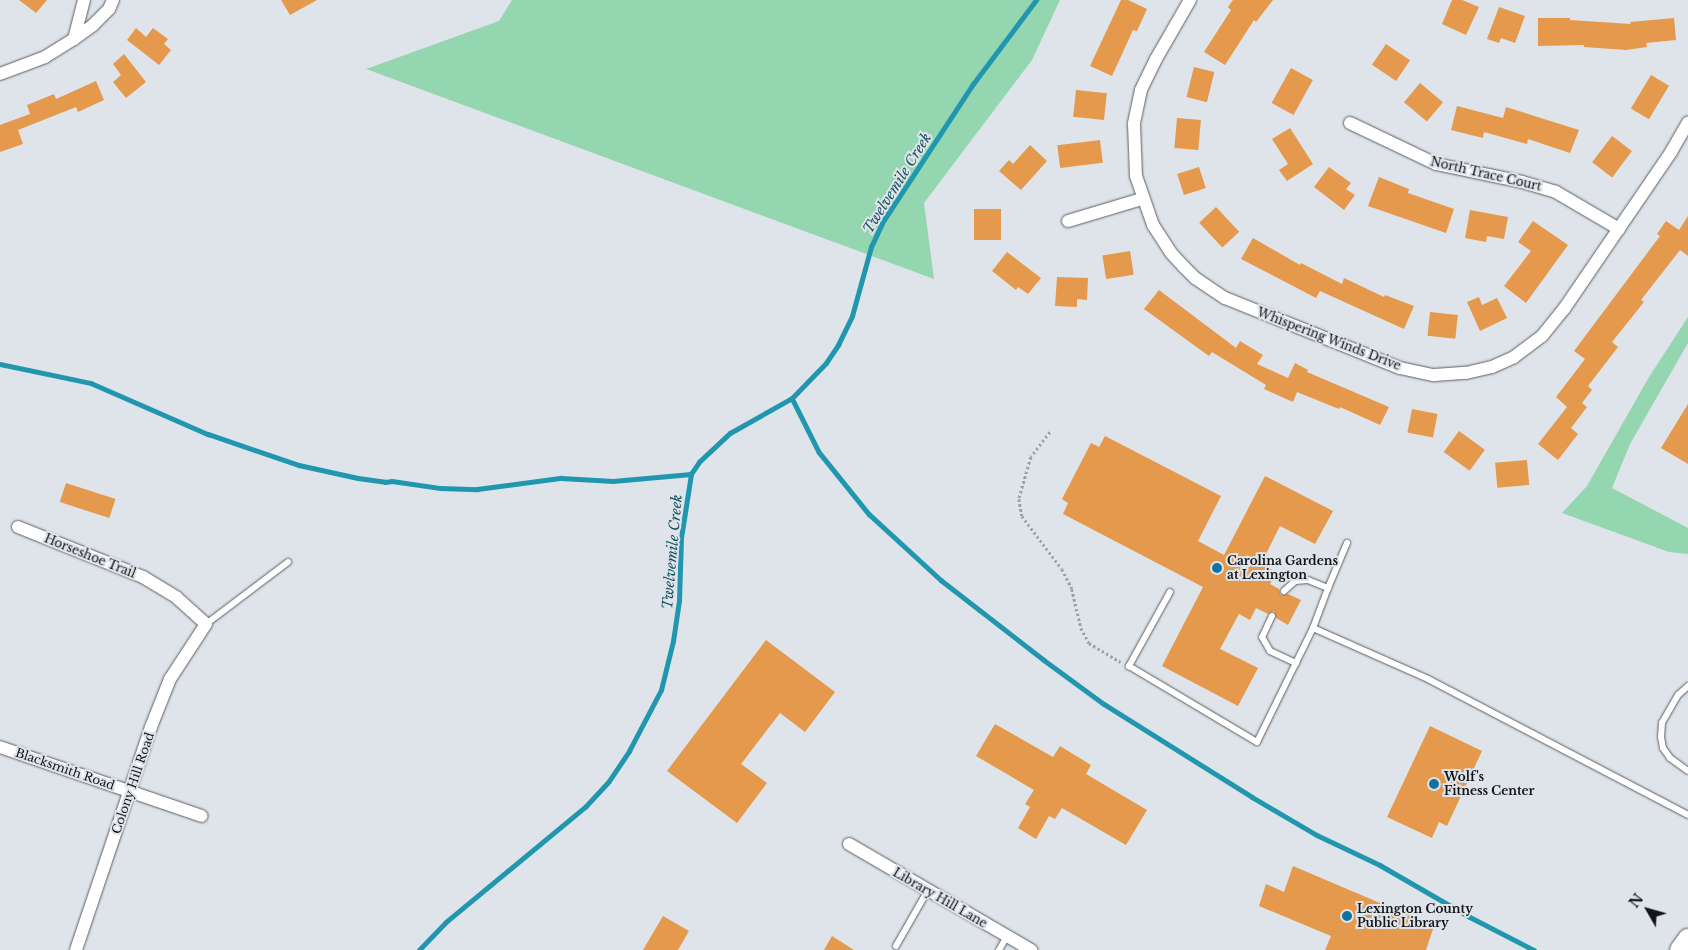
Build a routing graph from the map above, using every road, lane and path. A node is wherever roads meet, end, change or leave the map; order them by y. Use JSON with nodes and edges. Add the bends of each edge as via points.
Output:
{"nodes":[{"id":1,"x":84,"y":0,"type":"edge"},
{"id":2,"x":113,"y":0,"type":"edge"},
{"id":3,"x":1190,"y":0,"type":"edge"},
{"id":4,"x":74,"y":39,"type":"junction"},
{"id":5,"x":0,"y":74,"type":"edge"},
{"id":6,"x":1688,"y":122,"type":"edge"},
{"id":7,"x":1350,"y":123,"type":"dead end"},
{"id":8,"x":1142,"y":199,"type":"junction"},
{"id":9,"x":1068,"y":221,"type":"dead end"},
{"id":10,"x":1619,"y":228,"type":"junction"},
{"id":11,"x":1050,"y":432,"type":"dead end"},
{"id":12,"x":18,"y":527,"type":"dead end"},
{"id":13,"x":1347,"y":543,"type":"dead end"},
{"id":14,"x":288,"y":562,"type":"dead end"},
{"id":15,"x":1328,"y":588,"type":"junction"},
{"id":16,"x":1170,"y":592,"type":"dead end"},
{"id":17,"x":1284,"y":592,"type":"dead end"},
{"id":18,"x":1272,"y":616,"type":"dead end"},
{"id":19,"x":206,"y":624,"type":"junction"},
{"id":20,"x":1313,"y":628,"type":"junction"},
{"id":21,"x":1296,"y":663,"type":"junction"},
{"id":22,"x":1129,"y":666,"type":"junction"},
{"id":23,"x":1688,"y":686,"type":"edge"},
{"id":24,"x":0,"y":747,"type":"edge"},
{"id":25,"x":1688,"y":771,"type":"edge"},
{"id":26,"x":130,"y":792,"type":"junction"},
{"id":27,"x":1688,"y":815,"type":"edge"},
{"id":28,"x":202,"y":816,"type":"dead end"},
{"id":29,"x":849,"y":844,"type":"dead end"},
{"id":30,"x":928,"y":890,"type":"junction"},
{"id":31,"x":1007,"y":936,"type":"junction"},
{"id":32,"x":1688,"y":939,"type":"edge"},
{"id":33,"x":896,"y":946,"type":"dead end"},
{"id":34,"x":76,"y":950,"type":"edge"},
{"id":35,"x":999,"y":950,"type":"edge"},
{"id":36,"x":1031,"y":950,"type":"edge"},
{"id":37,"x":1680,"y":950,"type":"edge"}],
"edges":[{"from":1,"to":4,"type":"street"},
{"from":2,"to":4,"type":"street","via":[[110,9],[93,26]]},
{"from":3,"to":8,"type":"street","name":"Whispering Winds Drive","via":[[1156,59],[1137,107],[1133,158]]},
{"from":4,"to":5,"type":"street","via":[[44,56]]},
{"from":6,"to":10,"type":"street","name":"Whispering Winds Drive"},
{"from":7,"to":10,"type":"street","name":"North Trace Court","via":[[1436,164],[1556,192]]},
{"from":8,"to":9,"type":"street"},
{"from":8,"to":10,"type":"street","name":"Whispering Winds Drive","via":[[1153,225],[1171,253],[1196,278],[1225,298],[1384,362],[1434,374],[1466,373],[1492,367],[1529,347],[1554,323]]},
{"from":11,"to":22,"type":"path","via":[[1031,457],[1019,499],[1022,516],[1062,569],[1072,589],[1081,628],[1089,643]]},
{"from":12,"to":19,"type":"street","name":"Horseshoe Trail","via":[[143,577],[176,597]]},
{"from":13,"to":15,"type":"lane"},
{"from":14,"to":19,"type":"lane"},
{"from":15,"to":17,"type":"lane","via":[[1308,580],[1296,581]]},
{"from":15,"to":20,"type":"lane"},
{"from":16,"to":22,"type":"lane"},
{"from":18,"to":21,"type":"lane","via":[[1262,638],[1270,651]]},
{"from":19,"to":26,"type":"street","name":"Colony Hill Road","via":[[170,679]]},
{"from":20,"to":21,"type":"lane"},
{"from":20,"to":27,"type":"lane","via":[[1428,679]]},
{"from":21,"to":22,"type":"lane","via":[[1257,742]]},
{"from":23,"to":25,"type":"lane","via":[[1678,695],[1662,723],[1661,737],[1670,758]]},
{"from":24,"to":26,"type":"street","name":"Blacksmith Road"},
{"from":26,"to":28,"type":"street","name":"Blacksmith Road"},
{"from":26,"to":34,"type":"street","name":"Colony Hill Road"},
{"from":29,"to":30,"type":"street","name":"Library Hill Lane"},
{"from":30,"to":31,"type":"street","name":"Library Hill Lane"},
{"from":30,"to":33,"type":"lane"},
{"from":31,"to":35,"type":"lane"},
{"from":31,"to":36,"type":"street","name":"Library Hill Lane"},
{"from":32,"to":37,"type":"main road"}]}
